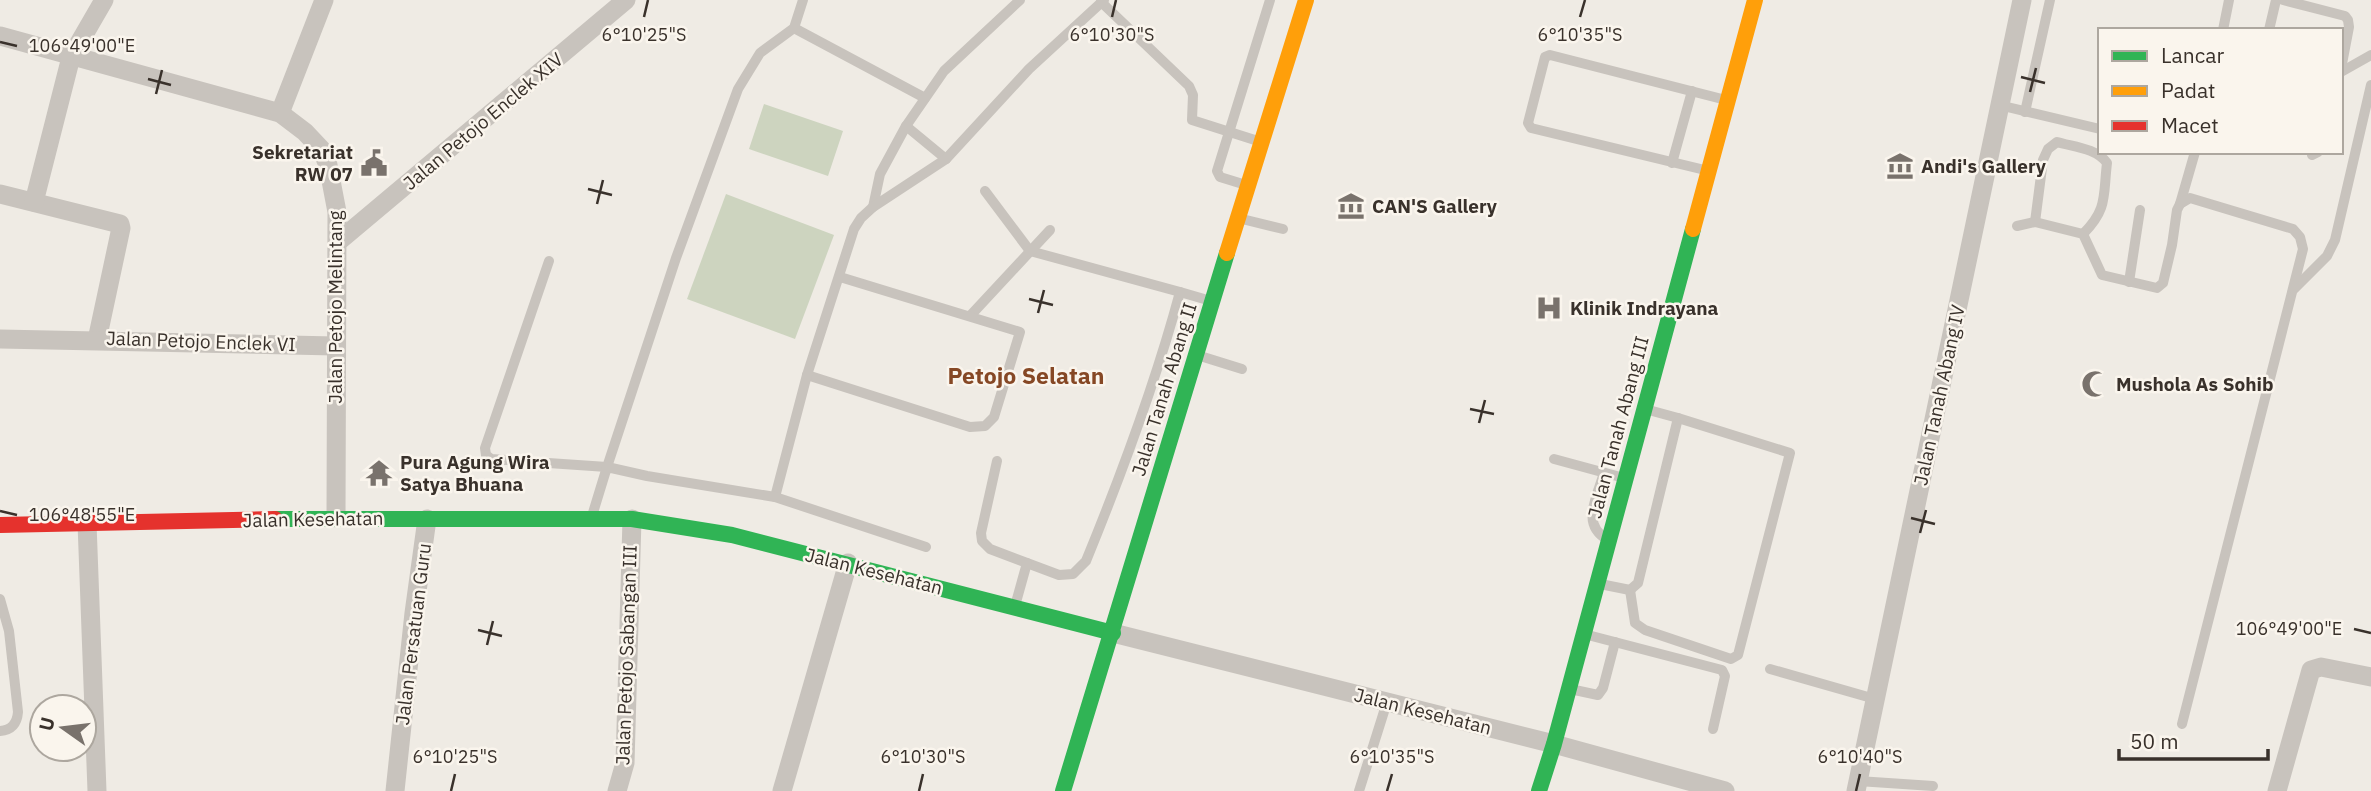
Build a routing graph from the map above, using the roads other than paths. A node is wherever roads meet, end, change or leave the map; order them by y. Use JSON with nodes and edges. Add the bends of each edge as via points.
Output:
{"nodes":[{"id":1,"x":104,"y":0,"type":"edge"},
{"id":2,"x":322,"y":0,"type":"edge"},
{"id":3,"x":626,"y":0,"type":"edge"},
{"id":4,"x":803,"y":0,"type":"edge"},
{"id":5,"x":1020,"y":0,"type":"edge"},
{"id":6,"x":1270,"y":0,"type":"edge"},
{"id":7,"x":1306,"y":0,"type":"edge"},
{"id":8,"x":1755,"y":0,"type":"edge"},
{"id":9,"x":2022,"y":0,"type":"edge"},
{"id":10,"x":2050,"y":0,"type":"edge"},
{"id":11,"x":2230,"y":0,"type":"edge"},
{"id":12,"x":2276,"y":0,"type":"edge"},
{"id":13,"x":2283,"y":0,"type":"edge"},
{"id":14,"x":1103,"y":1,"type":"edge"},
{"id":15,"x":794,"y":28,"type":"junction"},
{"id":16,"x":2223,"y":28,"type":"edge"},
{"id":17,"x":2269,"y":28,"type":"edge"},
{"id":18,"x":0,"y":36,"type":"edge"},
{"id":19,"x":2371,"y":55,"type":"edge"},
{"id":20,"x":71,"y":57,"type":"junction"},
{"id":21,"x":2343,"y":58,"type":"edge"},
{"id":22,"x":2343,"y":69,"type":"edge"},
{"id":23,"x":2371,"y":85,"type":"edge"},
{"id":24,"x":1692,"y":91,"type":"junction"},
{"id":25,"x":925,"y":97,"type":"junction"},
{"id":26,"x":1728,"y":100,"type":"junction"},
{"id":27,"x":1999,"y":105,"type":"junction"},
{"id":28,"x":2025,"y":112,"type":"junction"},
{"id":29,"x":280,"y":113,"type":"junction"},
{"id":30,"x":906,"y":126,"type":"junction"},
{"id":31,"x":2098,"y":129,"type":"edge"},
{"id":32,"x":1228,"y":131,"type":"junction"},
{"id":33,"x":1261,"y":141,"type":"junction"},
{"id":34,"x":2194,"y":154,"type":"edge"},
{"id":35,"x":946,"y":159,"type":"junction"},
{"id":36,"x":1672,"y":163,"type":"junction"},
{"id":37,"x":1709,"y":172,"type":"junction"},
{"id":38,"x":1247,"y":186,"type":"junction"},
{"id":39,"x":985,"y":191,"type":"dead end"},
{"id":40,"x":0,"y":194,"type":"edge"},
{"id":41,"x":34,"y":202,"type":"junction"},
{"id":42,"x":2180,"y":204,"type":"junction"},
{"id":43,"x":873,"y":207,"type":"junction"},
{"id":44,"x":2140,"y":210,"type":"dead end"},
{"id":45,"x":1238,"y":218,"type":"junction"},
{"id":46,"x":2035,"y":222,"type":"junction"},
{"id":47,"x":2017,"y":226,"type":"dead end"},
{"id":48,"x":1283,"y":229,"type":"dead end"},
{"id":49,"x":1050,"y":230,"type":"dead end"},
{"id":50,"x":2083,"y":234,"type":"junction"},
{"id":51,"x":339,"y":241,"type":"junction"},
{"id":52,"x":1030,"y":251,"type":"junction"},
{"id":53,"x":549,"y":261,"type":"dead end"},
{"id":54,"x":840,"y":277,"type":"junction"},
{"id":55,"x":2129,"y":282,"type":"junction"},
{"id":56,"x":2292,"y":291,"type":"junction"},
{"id":57,"x":1180,"y":292,"type":"junction"},
{"id":58,"x":1213,"y":302,"type":"junction"},
{"id":59,"x":970,"y":316,"type":"junction"},
{"id":60,"x":0,"y":339,"type":"edge"},
{"id":61,"x":97,"y":340,"type":"junction"},
{"id":62,"x":335,"y":346,"type":"junction"},
{"id":63,"x":1197,"y":355,"type":"junction"},
{"id":64,"x":1242,"y":369,"type":"dead end"},
{"id":65,"x":807,"y":375,"type":"junction"},
{"id":66,"x":1645,"y":408,"type":"junction"},
{"id":67,"x":1678,"y":418,"type":"junction"},
{"id":68,"x":1554,"y":459,"type":"dead end"},
{"id":69,"x":997,"y":461,"type":"dead end"},
{"id":70,"x":607,"y":467,"type":"junction"},
{"id":71,"x":1604,"y":473,"type":"junction"},
{"id":72,"x":1626,"y":479,"type":"junction"},
{"id":73,"x":775,"y":497,"type":"junction"},
{"id":74,"x":592,"y":517,"type":"junction"},
{"id":75,"x":336,"y":518,"type":"junction"},
{"id":76,"x":427,"y":519,"type":"junction"},
{"id":77,"x":632,"y":519,"type":"junction"},
{"id":78,"x":87,"y":523,"type":"junction"},
{"id":79,"x":0,"y":524,"type":"edge"},
{"id":80,"x":1609,"y":540,"type":"junction"},
{"id":81,"x":926,"y":547,"type":"dead end"},
{"id":82,"x":848,"y":563,"type":"junction"},
{"id":83,"x":1027,"y":563,"type":"junction"},
{"id":84,"x":1597,"y":583,"type":"junction"},
{"id":85,"x":1630,"y":590,"type":"junction"},
{"id":86,"x":0,"y":599,"type":"edge"},
{"id":87,"x":1014,"y":607,"type":"junction"},
{"id":88,"x":4,"y":631,"type":"edge"},
{"id":89,"x":1113,"y":633,"type":"junction"},
{"id":90,"x":1584,"y":634,"type":"junction"},
{"id":91,"x":1615,"y":642,"type":"junction"},
{"id":92,"x":1770,"y":669,"type":"dead end"},
{"id":93,"x":2371,"y":677,"type":"edge"},
{"id":94,"x":1569,"y":688,"type":"junction"},
{"id":95,"x":1875,"y":699,"type":"junction"},
{"id":96,"x":1387,"y":702,"type":"junction"},
{"id":97,"x":2182,"y":724,"type":"dead end"},
{"id":98,"x":1713,"y":729,"type":"dead end"},
{"id":99,"x":0,"y":730,"type":"edge"},
{"id":100,"x":1554,"y":744,"type":"junction"},
{"id":101,"x":1857,"y":786,"type":"edge"},
{"id":102,"x":1933,"y":786,"type":"dead end"},
{"id":103,"x":1891,"y":787,"type":"edge"},
{"id":104,"x":97,"y":791,"type":"edge"},
{"id":105,"x":396,"y":791,"type":"edge"},
{"id":106,"x":617,"y":791,"type":"edge"},
{"id":107,"x":782,"y":791,"type":"edge"},
{"id":108,"x":1063,"y":791,"type":"edge"},
{"id":109,"x":1359,"y":791,"type":"edge"},
{"id":110,"x":1539,"y":791,"type":"edge"},
{"id":111,"x":1726,"y":791,"type":"edge"},
{"id":112,"x":2277,"y":791,"type":"edge"}],
"edges":[{"from":1,"to":20,"type":"street"},
{"from":2,"to":29,"type":"street"},
{"from":3,"to":51,"type":"street","name":"Jalan Petojo Enclek XIV"},
{"from":4,"to":15,"type":"lane"},
{"from":5,"to":25,"type":"lane","via":[[944,71]]},
{"from":6,"to":32,"type":"lane"},
{"from":7,"to":33,"type":"street","name":"Jalan Tanah Abang II"},
{"from":8,"to":26,"type":"street","name":"Jalan Tanah Abang III"},
{"from":9,"to":27,"type":"street","name":"Jalan Tanah Abang IV"},
{"from":10,"to":28,"type":"lane"},
{"from":11,"to":16,"type":"lane"},
{"from":12,"to":17,"type":"lane"},
{"from":13,"to":21,"type":"lane","via":[[2345,16],[2348,27]]},
{"from":14,"to":32,"type":"lane","via":[[1189,86],[1192,120]]},
{"from":14,"to":35,"type":"lane","via":[[1029,69]]},
{"from":15,"to":25,"type":"lane"},
{"from":15,"to":70,"type":"lane","via":[[760,52],[738,89]]},
{"from":18,"to":20,"type":"street","name":"Jalan Petojo Melintang"},
{"from":19,"to":22,"type":"lane"},
{"from":20,"to":29,"type":"street","name":"Jalan Petojo Melintang"},
{"from":20,"to":41,"type":"street"},
{"from":23,"to":56,"type":"lane","via":[[2335,240],[2328,256]]},
{"from":24,"to":26,"type":"lane"},
{"from":24,"to":36,"type":"lane"},
{"from":24,"to":36,"type":"lane","via":[[1545,57],[1528,123],[1531,128]]},
{"from":25,"to":30,"type":"lane"},
{"from":26,"to":37,"type":"street","name":"Jalan Tanah Abang III"},
{"from":27,"to":28,"type":"lane"},
{"from":27,"to":95,"type":"street","name":"Jalan Tanah Abang IV"},
{"from":28,"to":31,"type":"lane"},
{"from":29,"to":51,"type":"street","name":"Jalan Petojo Melintang","via":[[321,149],[328,165]]},
{"from":30,"to":35,"type":"lane"},
{"from":30,"to":43,"type":"lane","via":[[880,174]]},
{"from":32,"to":33,"type":"lane"},
{"from":32,"to":38,"type":"lane","via":[[1217,171],[1220,177]]},
{"from":33,"to":38,"type":"street","name":"Jalan Tanah Abang II"},
{"from":34,"to":42,"type":"lane"},
{"from":35,"to":43,"type":"lane"},
{"from":36,"to":37,"type":"lane"},
{"from":37,"to":66,"type":"street","name":"Jalan Tanah Abang III"},
{"from":38,"to":45,"type":"street","name":"Jalan Tanah Abang II"},
{"from":39,"to":52,"type":"lane"},
{"from":40,"to":41,"type":"street"},
{"from":41,"to":61,"type":"street","name":"Jalan Petojo Enclek VI","via":[[120,225]]},
{"from":42,"to":55,"type":"lane","via":[[2161,286]]},
{"from":42,"to":56,"type":"lane","via":[[2190,198],[2293,229],[2303,249]]},
{"from":43,"to":54,"type":"lane","via":[[854,229]]},
{"from":44,"to":55,"type":"lane"},
{"from":45,"to":48,"type":"lane"},
{"from":45,"to":58,"type":"street","name":"Jalan Tanah Abang II"},
{"from":46,"to":47,"type":"lane"},
{"from":46,"to":50,"type":"lane"},
{"from":46,"to":50,"type":"lane","via":[[2043,160],[2057,142],[2094,152],[2107,163],[2102,211]]},
{"from":49,"to":52,"type":"lane"},
{"from":50,"to":55,"type":"lane","via":[[2099,273]]},
{"from":51,"to":62,"type":"street","name":"Jalan Petojo Melintang"},
{"from":52,"to":57,"type":"lane"},
{"from":52,"to":59,"type":"lane"},
{"from":53,"to":70,"type":"lane","via":[[486,455]]},
{"from":54,"to":59,"type":"lane"},
{"from":54,"to":65,"type":"lane"},
{"from":56,"to":97,"type":"lane"},
{"from":57,"to":58,"type":"lane"},
{"from":57,"to":83,"type":"lane","via":[[1128,461],[1086,561],[1073,574],[1059,575]]},
{"from":58,"to":63,"type":"street","name":"Jalan Tanah Abang II"},
{"from":59,"to":65,"type":"lane","via":[[1020,332],[994,417],[985,426],[970,426]]},
{"from":60,"to":61,"type":"street"},
{"from":61,"to":62,"type":"street","name":"Jalan Petojo Enclek VI"},
{"from":62,"to":75,"type":"street","name":"Jalan Petojo Melintang"},
{"from":63,"to":64,"type":"lane"},
{"from":63,"to":89,"type":"street","name":"Jalan Tanah Abang II"},
{"from":65,"to":73,"type":"lane"},
{"from":66,"to":67,"type":"lane"},
{"from":66,"to":72,"type":"street","name":"Jalan Tanah Abang III"},
{"from":67,"to":85,"type":"lane","via":[[1639,583]]},
{"from":67,"to":85,"type":"lane","via":[[1790,453],[1738,655],[1731,659],[1645,631],[1635,623]]},
{"from":68,"to":71,"type":"lane"},
{"from":69,"to":83,"type":"lane","via":[[982,541],[990,549]]},
{"from":70,"to":73,"type":"lane"},
{"from":70,"to":74,"type":"lane"},
{"from":71,"to":72,"type":"lane"},
{"from":71,"to":80,"type":"lane","via":[[1592,526]]},
{"from":72,"to":80,"type":"street","name":"Jalan Tanah Abang III"},
{"from":73,"to":81,"type":"lane"},
{"from":74,"to":76,"type":"street","name":"Jalan Kesehatan"},
{"from":74,"to":77,"type":"street","name":"Jalan Kesehatan"},
{"from":75,"to":76,"type":"street","name":"Jalan Kesehatan"},
{"from":75,"to":78,"type":"street","name":"Jalan Kesehatan"},
{"from":76,"to":105,"type":"street","name":"Jalan Persatuan Guru"},
{"from":77,"to":82,"type":"street","name":"Jalan Kesehatan","via":[[732,535]]},
{"from":77,"to":106,"type":"street","name":"Jalan Petojo Sabangan III","via":[[625,763]]},
{"from":78,"to":79,"type":"street","name":"Jalan Kesehatan"},
{"from":78,"to":104,"type":"street"},
{"from":80,"to":84,"type":"street","name":"Jalan Tanah Abang III"},
{"from":82,"to":87,"type":"street","name":"Jalan Kesehatan"},
{"from":82,"to":107,"type":"street"},
{"from":83,"to":87,"type":"lane"},
{"from":84,"to":85,"type":"lane"},
{"from":84,"to":90,"type":"street","name":"Jalan Tanah Abang III"},
{"from":86,"to":88,"type":"lane"},
{"from":87,"to":89,"type":"street","name":"Jalan Kesehatan"},
{"from":88,"to":99,"type":"lane","via":[[18,718],[8,730]]},
{"from":89,"to":96,"type":"street","name":"Jalan Kesehatan"},
{"from":89,"to":108,"type":"street","name":"Jalan Tanah Abang II"},
{"from":90,"to":91,"type":"lane"},
{"from":90,"to":94,"type":"street","name":"Jalan Tanah Abang III"},
{"from":91,"to":94,"type":"lane","via":[[1598,695]]},
{"from":91,"to":98,"type":"lane","via":[[1722,670],[1725,676]]},
{"from":92,"to":95,"type":"lane"},
{"from":93,"to":112,"type":"street","via":[[2321,667],[2311,670]]},
{"from":94,"to":100,"type":"street","name":"Jalan Tanah Abang III"},
{"from":95,"to":101,"type":"street","name":"Jalan Tanah Abang IV"},
{"from":96,"to":100,"type":"street","name":"Jalan Kesehatan"},
{"from":96,"to":109,"type":"lane"},
{"from":100,"to":110,"type":"street","name":"Jalan Tanah Abang III"},
{"from":100,"to":111,"type":"street","name":"Jalan Kesehatan"},
{"from":101,"to":103,"type":"lane"},
{"from":102,"to":103,"type":"lane"}]}
